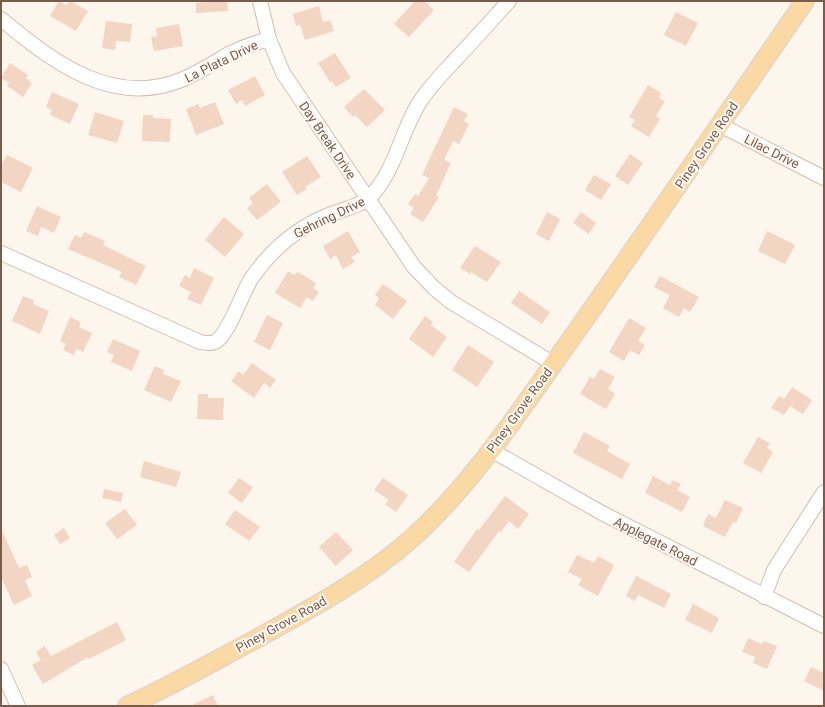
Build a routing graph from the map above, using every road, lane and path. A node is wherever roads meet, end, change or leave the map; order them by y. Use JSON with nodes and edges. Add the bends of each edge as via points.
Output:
{"nodes":[{"id":1,"x":260,"y":1,"type":"edge"},
{"id":2,"x":509,"y":1,"type":"edge"},
{"id":3,"x":805,"y":1,"type":"edge"},
{"id":4,"x":1,"y":19,"type":"edge"},
{"id":5,"x":269,"y":39,"type":"junction"},
{"id":6,"x":720,"y":125,"type":"junction"},
{"id":7,"x":824,"y":178,"type":"edge"},
{"id":8,"x":367,"y":200,"type":"junction"},
{"id":9,"x":1,"y":253,"type":"edge"},
{"id":10,"x":554,"y":364,"type":"junction"},
{"id":11,"x":491,"y":450,"type":"junction"},
{"id":12,"x":824,"y":492,"type":"edge"},
{"id":13,"x":764,"y":597,"type":"junction"},
{"id":14,"x":824,"y":626,"type":"edge"},
{"id":15,"x":1,"y":669,"type":"edge"},
{"id":16,"x":18,"y":706,"type":"edge"},
{"id":17,"x":127,"y":706,"type":"edge"}],
"edges":[{"from":1,"to":5,"type":"street","name":"Day Break Drive"},
{"from":2,"to":8,"type":"street","name":"Gehring Drive","via":[[420,102],[408,123],[387,174]]},
{"from":3,"to":6,"type":"main road","name":"Piney Grove Road"},
{"from":4,"to":5,"type":"street","name":"La Plata Drive","via":[[63,66],[82,76],[122,87],[161,86],[179,81],[199,73],[227,55]]},
{"from":5,"to":8,"type":"street","name":"Day Break Drive","via":[[283,73]]},
{"from":6,"to":7,"type":"street","name":"Lilac Drive"},
{"from":6,"to":10,"type":"main road","name":"Piney Grove Road"},
{"from":8,"to":9,"type":"street","name":"Gehring Drive","via":[[308,224],[276,248],[250,282],[221,337],[215,342],[200,342]]},
{"from":8,"to":10,"type":"street","name":"Day Break Drive","via":[[409,261],[434,288],[480,321]]},
{"from":10,"to":11,"type":"main road","name":"Piney Grove Road"},
{"from":11,"to":13,"type":"street","name":"Applegate Road","via":[[602,513]]},
{"from":11,"to":17,"type":"main road","name":"Piney Grove Road","via":[[441,509],[381,564],[280,625]]},
{"from":12,"to":13,"type":"street","via":[[774,570]]},
{"from":13,"to":14,"type":"street","name":"Applegate Road"},
{"from":15,"to":16,"type":"street"}]}
